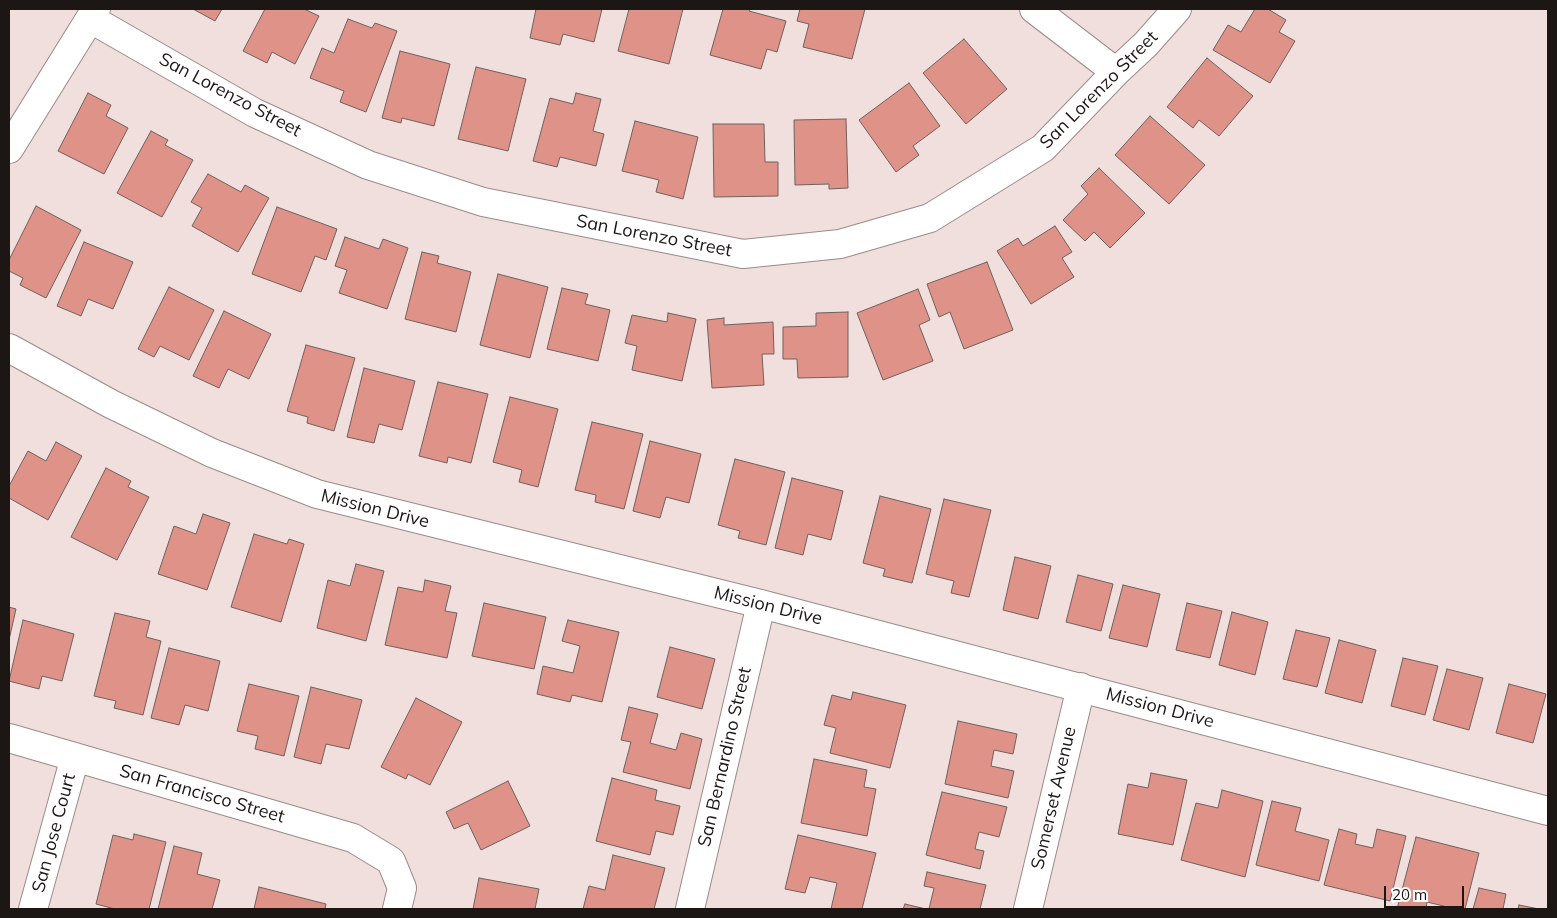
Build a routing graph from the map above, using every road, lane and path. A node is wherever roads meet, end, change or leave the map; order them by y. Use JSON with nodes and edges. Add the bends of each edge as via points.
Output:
{"nodes":[{"id":1,"x":1034,"y":9,"type":"edge"},
{"id":2,"x":1177,"y":9,"type":"edge"},
{"id":3,"x":94,"y":14,"type":"edge"},
{"id":4,"x":1116,"y":72,"type":"junction"},
{"id":5,"x":9,"y":149,"type":"edge"},
{"id":6,"x":9,"y":348,"type":"edge"},
{"id":7,"x":761,"y":604,"type":"junction"},
{"id":8,"x":1080,"y":687,"type":"junction"},
{"id":9,"x":9,"y":738,"type":"edge"},
{"id":10,"x":75,"y":757,"type":"junction"},
{"id":11,"x":1548,"y":811,"type":"edge"},
{"id":12,"x":33,"y":909,"type":"edge"},
{"id":13,"x":397,"y":909,"type":"edge"},
{"id":14,"x":690,"y":909,"type":"edge"},
{"id":15,"x":1028,"y":909,"type":"edge"}],
"edges":[{"from":1,"to":4,"type":"street"},
{"from":2,"to":4,"type":"street","name":"San Lorenzo Street"},
{"from":3,"to":4,"type":"street","name":"San Lorenzo Street","via":[[255,113],[368,165],[483,202],[743,254],[840,244],[930,218],[1043,148]]},
{"from":3,"to":5,"type":"street"},
{"from":6,"to":7,"type":"street","name":"Mission Drive","via":[[111,404],[212,453],[317,494]]},
{"from":7,"to":8,"type":"street","name":"Mission Drive"},
{"from":7,"to":14,"type":"street","name":"San Bernardino Street"},
{"from":8,"to":11,"type":"street","name":"Mission Drive"},
{"from":8,"to":15,"type":"street","name":"Somerset Avenue"},
{"from":9,"to":10,"type":"street","name":"San Francisco Street"},
{"from":10,"to":12,"type":"street","name":"San Jose Court"},
{"from":10,"to":13,"type":"street","name":"San Francisco Street","via":[[352,838],[391,861],[402,888]]}]}
